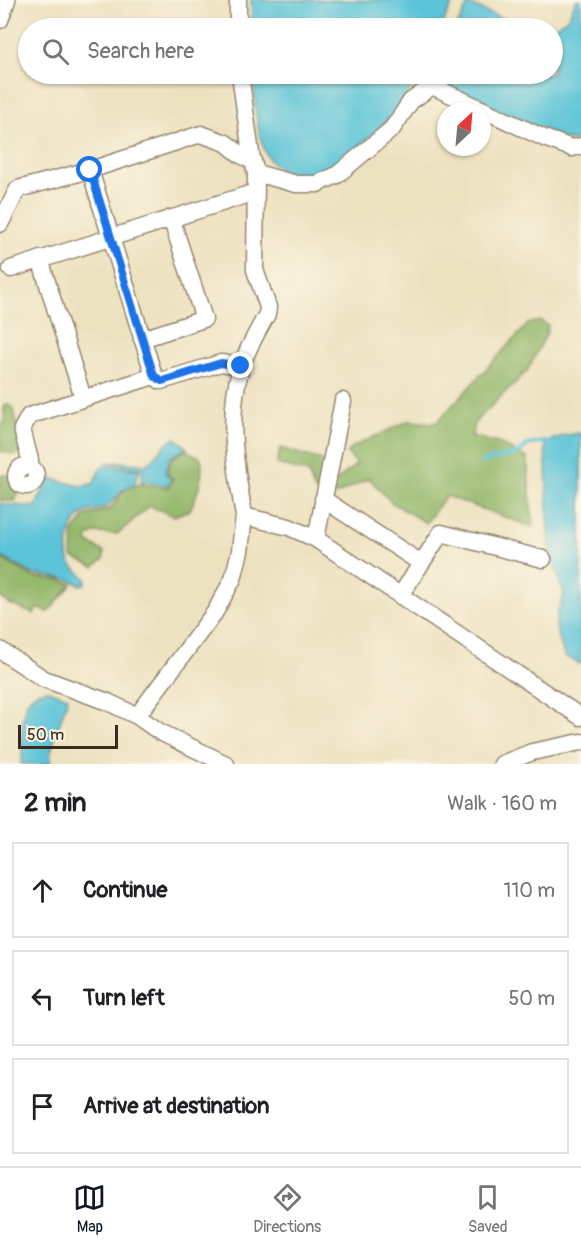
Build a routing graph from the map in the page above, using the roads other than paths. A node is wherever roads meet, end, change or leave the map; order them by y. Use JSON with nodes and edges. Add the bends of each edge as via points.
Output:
{"nodes":[{"id":1,"x":7,"y":0,"type":"edge"},
{"id":2,"x":238,"y":0,"type":"edge"},
{"id":3,"x":238,"y":18,"type":"edge"},
{"id":4,"x":0,"y":20,"type":"edge"},
{"id":5,"x":242,"y":84,"type":"edge"},
{"id":6,"x":581,"y":146,"type":"edge"},
{"id":7,"x":255,"y":167,"type":"junction"},
{"id":8,"x":90,"y":170,"type":"junction"},
{"id":9,"x":18,"y":189,"type":"junction"},
{"id":10,"x":256,"y":192,"type":"junction"},
{"id":11,"x":0,"y":193,"type":"edge"},
{"id":12,"x":171,"y":218,"type":"junction"},
{"id":13,"x":0,"y":224,"type":"edge"},
{"id":14,"x":111,"y":237,"type":"junction"},
{"id":15,"x":40,"y":259,"type":"junction"},
{"id":16,"x":11,"y":269,"type":"dead end"},
{"id":17,"x":142,"y":339,"type":"junction"},
{"id":18,"x":241,"y":366,"type":"junction"},
{"id":19,"x":154,"y":376,"type":"junction"},
{"id":20,"x":83,"y":398,"type":"junction"},
{"id":21,"x":343,"y":401,"type":"dead end"},
{"id":22,"x":29,"y":467,"type":"dead end"},
{"id":23,"x":323,"y":499,"type":"junction"},
{"id":24,"x":244,"y":516,"type":"junction"},
{"id":25,"x":316,"y":539,"type":"junction"},
{"id":26,"x":543,"y":559,"type":"dead end"},
{"id":27,"x":421,"y":563,"type":"junction"},
{"id":28,"x":400,"y":596,"type":"junction"},
{"id":29,"x":0,"y":650,"type":"edge"},
{"id":30,"x":137,"y":716,"type":"junction"},
{"id":31,"x":581,"y":717,"type":"edge"},
{"id":32,"x":581,"y":742,"type":"edge"},
{"id":33,"x":226,"y":764,"type":"edge"},
{"id":34,"x":502,"y":764,"type":"edge"}],
"edges":[{"from":1,"to":4,"type":"street"},
{"from":2,"to":3,"type":"street"},
{"from":5,"to":7,"type":"street"},
{"from":6,"to":7,"type":"street","via":[[572,148],[543,138],[432,86],[411,101],[392,129],[337,175],[317,184],[296,184]]},
{"from":7,"to":8,"type":"street","via":[[226,143],[201,134]]},
{"from":7,"to":10,"type":"street"},
{"from":8,"to":9,"type":"street"},
{"from":8,"to":14,"type":"street"},
{"from":9,"to":11,"type":"street"},
{"from":9,"to":13,"type":"street"},
{"from":10,"to":12,"type":"street"},
{"from":10,"to":18,"type":"street","via":[[255,270],[268,307]]},
{"from":12,"to":14,"type":"street"},
{"from":12,"to":17,"type":"street","via":[[204,319]]},
{"from":14,"to":15,"type":"street"},
{"from":14,"to":17,"type":"street"},
{"from":15,"to":16,"type":"street"},
{"from":15,"to":20,"type":"street"},
{"from":17,"to":19,"type":"street"},
{"from":18,"to":19,"type":"street","via":[[221,363],[162,381]]},
{"from":18,"to":24,"type":"street","via":[[233,435]]},
{"from":19,"to":20,"type":"street"},
{"from":20,"to":22,"type":"street","via":[[29,416],[22,429]]},
{"from":21,"to":23,"type":"street"},
{"from":23,"to":25,"type":"street"},
{"from":23,"to":27,"type":"street"},
{"from":24,"to":25,"type":"street","via":[[289,527]]},
{"from":24,"to":30,"type":"street","via":[[233,579],[215,612]]},
{"from":25,"to":28,"type":"street"},
{"from":26,"to":27,"type":"street","via":[[441,532]]},
{"from":27,"to":28,"type":"street"},
{"from":28,"to":31,"type":"street"},
{"from":29,"to":30,"type":"street","via":[[44,679]]},
{"from":30,"to":33,"type":"street","via":[[160,732]]},
{"from":32,"to":34,"type":"street","via":[[532,752]]}]}
